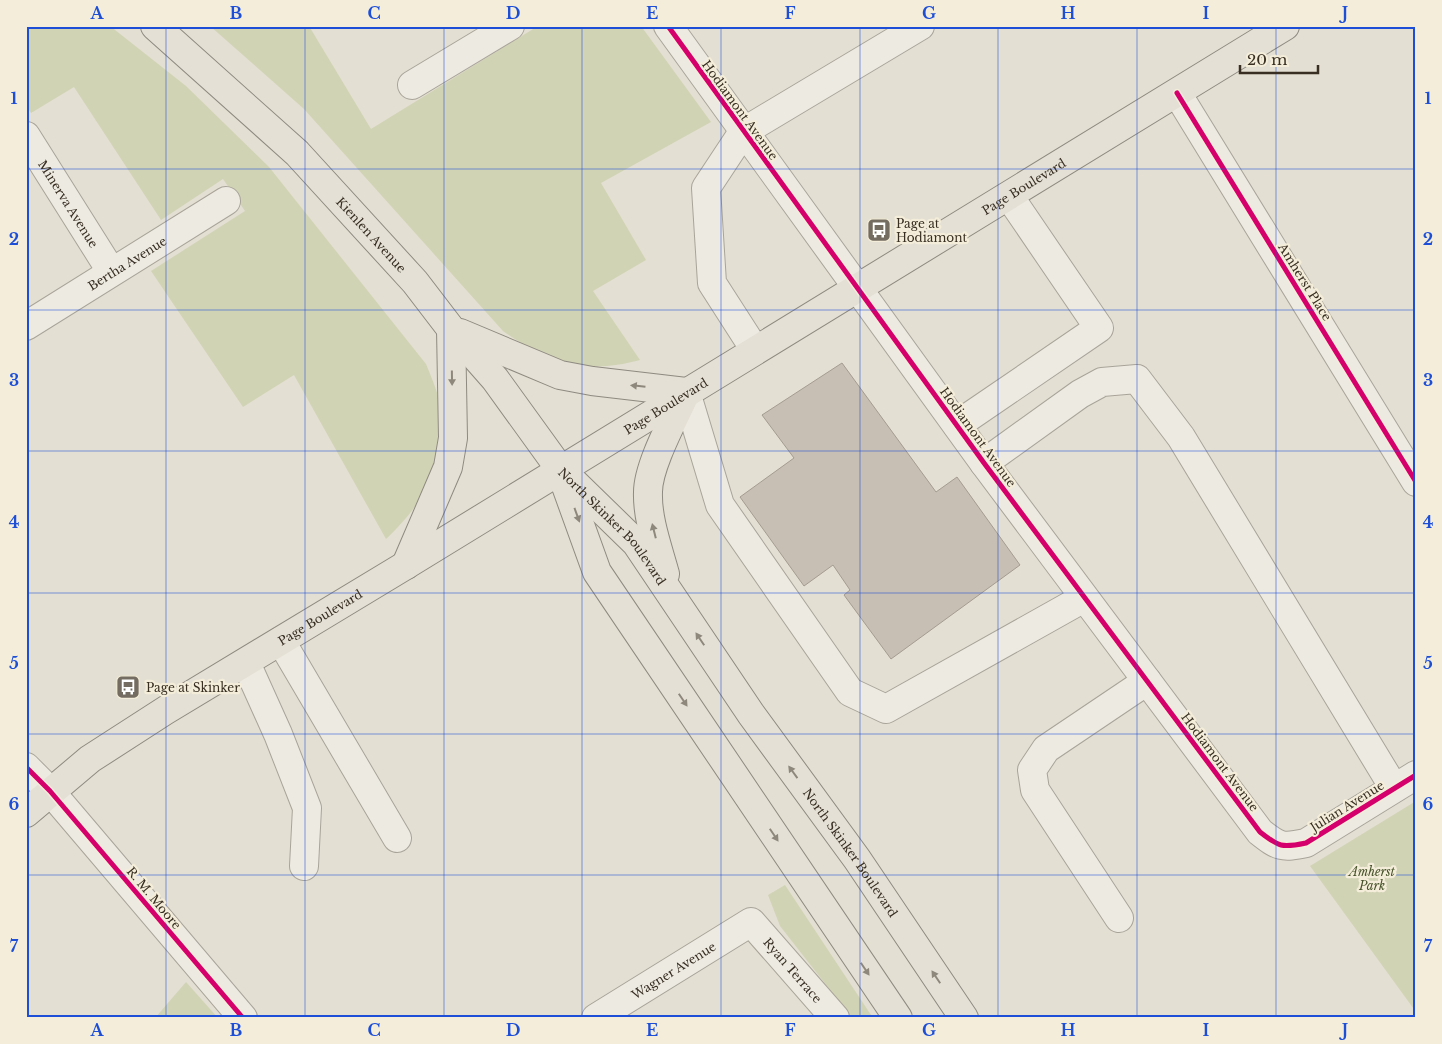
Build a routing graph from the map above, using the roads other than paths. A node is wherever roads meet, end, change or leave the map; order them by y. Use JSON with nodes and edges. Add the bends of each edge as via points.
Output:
{"nodes":[{"id":1,"x":155,"y":26,"type":"edge"},
{"id":2,"x":510,"y":26,"type":"edge"},
{"id":3,"x":668,"y":26,"type":"edge"},
{"id":4,"x":920,"y":26,"type":"edge"},
{"id":5,"x":1285,"y":26,"type":"edge"},
{"id":6,"x":412,"y":85,"type":"dead end"},
{"id":7,"x":1177,"y":93,"type":"junction"},
{"id":8,"x":742,"y":132,"type":"junction"},
{"id":9,"x":26,"y":136,"type":"edge"},
{"id":10,"x":1009,"y":196,"type":"junction"},
{"id":11,"x":226,"y":201,"type":"dead end"},
{"id":12,"x":111,"y":271,"type":"junction"},
{"id":13,"x":859,"y":288,"type":"junction"},
{"id":14,"x":26,"y":326,"type":"edge"},
{"id":15,"x":452,"y":329,"type":"junction"},
{"id":16,"x":755,"y":350,"type":"junction"},
{"id":17,"x":686,"y":392,"type":"junction"},
{"id":18,"x":957,"y":425,"type":"junction"},
{"id":19,"x":984,"y":463,"type":"junction"},
{"id":20,"x":560,"y":469,"type":"junction"},
{"id":21,"x":1416,"y":482,"type":"edge"},
{"id":22,"x":406,"y":565,"type":"junction"},
{"id":23,"x":670,"y":595,"type":"junction"},
{"id":24,"x":1084,"y":598,"type":"junction"},
{"id":25,"x":281,"y":641,"type":"junction"},
{"id":26,"x":246,"y":663,"type":"junction"},
{"id":27,"x":1147,"y":681,"type":"junction"},
{"id":28,"x":26,"y":768,"type":"edge"},
{"id":29,"x":1405,"y":782,"type":"edge"},
{"id":30,"x":50,"y":792,"type":"junction"},
{"id":31,"x":26,"y":814,"type":"edge"},
{"id":32,"x":397,"y":838,"type":"dead end"},
{"id":33,"x":1285,"y":847,"type":"joint"},
{"id":34,"x":304,"y":866,"type":"dead end"},
{"id":35,"x":1119,"y":918,"type":"dead end"},
{"id":36,"x":751,"y":922,"type":"joint"},
{"id":37,"x":609,"y":1015,"type":"edge"},
{"id":38,"x":243,"y":1018,"type":"edge"},
{"id":39,"x":834,"y":1018,"type":"edge"},
{"id":40,"x":898,"y":1018,"type":"edge"},
{"id":41,"x":964,"y":1018,"type":"edge"}],
"edges":[{"from":1,"to":15,"type":"main road","name":"Kienlen Avenue","via":[[297,152],[415,282]]},
{"from":2,"to":6,"type":"street"},
{"from":3,"to":8,"type":"street","name":"Hodiamont Avenue"},
{"from":4,"to":8,"type":"street"},
{"from":5,"to":7,"type":"main road","name":"Page Boulevard"},
{"from":7,"to":10,"type":"main road","name":"Page Boulevard"},
{"from":7,"to":21,"type":"street","name":"Amherst Place"},
{"from":8,"to":13,"type":"street","name":"Hodiamont Avenue"},
{"from":8,"to":16,"type":"street","via":[[706,188],[712,283]]},
{"from":9,"to":12,"type":"street","name":"Minerva Avenue"},
{"from":10,"to":13,"type":"main road","name":"Page Boulevard"},
{"from":10,"to":18,"type":"street","via":[[1100,328]]},
{"from":11,"to":12,"type":"street","name":"Bertha Avenue"},
{"from":12,"to":14,"type":"street","name":"Bertha Avenue"},
{"from":13,"to":16,"type":"main road","name":"Page Boulevard"},
{"from":13,"to":18,"type":"street","name":"Hodiamont Avenue"},
{"from":17,"to":15,"type":"main road","one_way":true,"via":[[560,375]]},
{"from":15,"to":20,"type":"main road","name":"Kienlen Avenue","via":[[495,379]]},
{"from":15,"to":22,"type":"main road","one_way":true,"via":[[453,438],[448,467]]},
{"from":16,"to":17,"type":"main road","name":"Page Boulevard"},
{"from":17,"to":20,"type":"main road","name":"Page Boulevard"},
{"from":23,"to":17,"type":"main road","one_way":true,"via":[[648,507],[648,490],[651,474]]},
{"from":17,"to":24,"type":"street","via":[[720,505],[850,692],[886,709]]},
{"from":18,"to":19,"type":"street","name":"Hodiamont Avenue"},
{"from":19,"to":24,"type":"street","name":"Hodiamont Avenue"},
{"from":19,"to":29,"type":"street","via":[[1080,394],[1102,382],[1137,379],[1181,437]]},
{"from":20,"to":22,"type":"main road","name":"Page Boulevard"},
{"from":20,"to":23,"type":"main road","name":"North Skinker Boulevard","via":[[636,543]]},
{"from":20,"to":40,"type":"main road","name":"North Skinker Boulevard","one_way":true,"via":[[597,572]]},
{"from":22,"to":25,"type":"main road","name":"Page Boulevard"},
{"from":41,"to":23,"type":"main road","name":"North Skinker Boulevard","one_way":true,"via":[[857,859],[751,714]]},
{"from":24,"to":27,"type":"street","name":"Hodiamont Avenue"},
{"from":25,"to":26,"type":"main road","name":"Page Boulevard"},
{"from":25,"to":32,"type":"street"},
{"from":26,"to":30,"type":"main road","name":"Page Boulevard","via":[[132,731],[90,759]]},
{"from":26,"to":34,"type":"street","via":[[307,808]]},
{"from":27,"to":33,"type":"street","name":"Hodiamont Avenue","via":[[1260,832]]},
{"from":27,"to":35,"type":"street","via":[[1046,749],[1032,770],[1035,790]]},
{"from":28,"to":30,"type":"street","name":"R. M. Moore"},
{"from":29,"to":33,"type":"street","name":"Julian Avenue","via":[[1306,843]]},
{"from":30,"to":31,"type":"main road","name":"Page Boulevard"},
{"from":30,"to":38,"type":"street","name":"R. M. Moore"},
{"from":36,"to":37,"type":"street","name":"Wagner Avenue"},
{"from":36,"to":39,"type":"street","name":"Ryan Terrace"}]}
